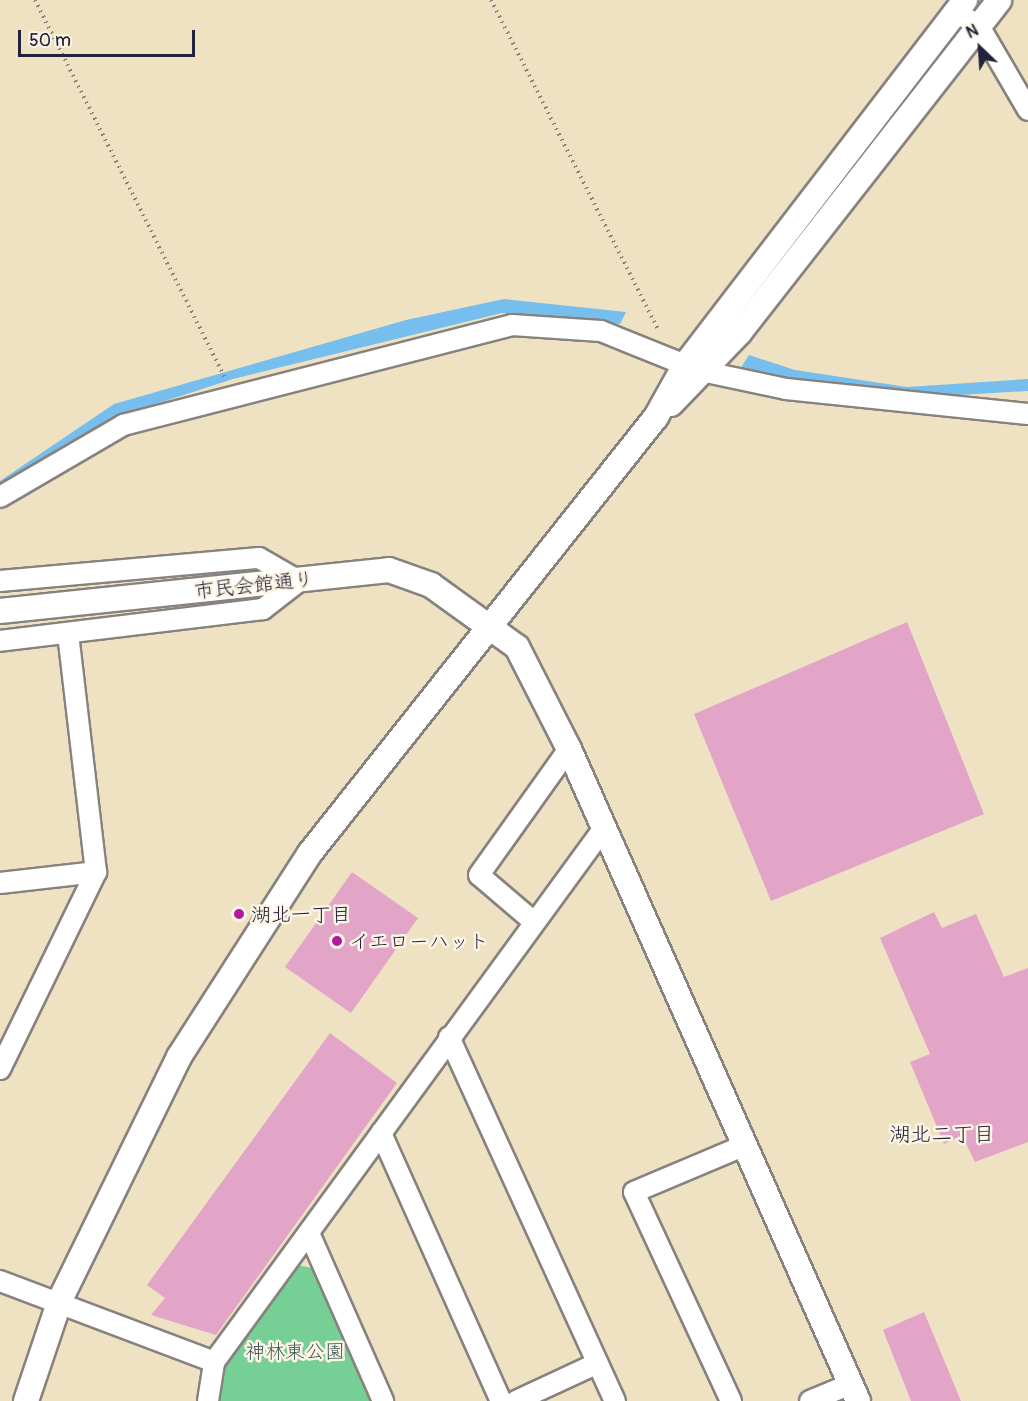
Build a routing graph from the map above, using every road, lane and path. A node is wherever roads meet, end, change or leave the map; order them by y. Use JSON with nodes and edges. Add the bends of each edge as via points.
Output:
{"nodes":[{"id":1,"x":35,"y":0,"type":"edge"},
{"id":2,"x":491,"y":0,"type":"edge"},
{"id":3,"x":962,"y":3,"type":"edge"},
{"id":4,"x":988,"y":14,"type":"edge"},
{"id":5,"x":1028,"y":110,"type":"edge"},
{"id":6,"x":688,"y":365,"type":"junction"},
{"id":7,"x":236,"y":397,"type":"junction"},
{"id":8,"x":1028,"y":414,"type":"edge"},
{"id":9,"x":0,"y":497,"type":"edge"},
{"id":10,"x":299,"y":580,"type":"junction"},
{"id":11,"x":0,"y":581,"type":"edge"},
{"id":12,"x":0,"y":611,"type":"edge"},
{"id":13,"x":492,"y":628,"type":"junction"},
{"id":14,"x":68,"y":634,"type":"junction"},
{"id":15,"x":0,"y":641,"type":"edge"},
{"id":16,"x":569,"y":749,"type":"junction"},
{"id":17,"x":604,"y":828,"type":"junction"},
{"id":18,"x":96,"y":872,"type":"junction"},
{"id":19,"x":0,"y":883,"type":"edge"},
{"id":20,"x":534,"y":922,"type":"junction"},
{"id":21,"x":450,"y":1036,"type":"junction"},
{"id":22,"x":1,"y":1064,"type":"edge"},
{"id":23,"x":381,"y":1133,"type":"junction"},
{"id":24,"x":745,"y":1145,"type":"junction"},
{"id":25,"x":309,"y":1233,"type":"junction"},
{"id":26,"x":0,"y":1281,"type":"edge"},
{"id":27,"x":60,"y":1300,"type":"junction"},
{"id":28,"x":214,"y":1362,"type":"junction"},
{"id":29,"x":598,"y":1363,"type":"junction"},
{"id":30,"x":855,"y":1392,"type":"edge"},
{"id":31,"x":26,"y":1401,"type":"edge"},
{"id":32,"x":208,"y":1401,"type":"edge"},
{"id":33,"x":383,"y":1401,"type":"edge"},
{"id":34,"x":501,"y":1401,"type":"edge"},
{"id":35,"x":516,"y":1401,"type":"edge"},
{"id":36,"x":615,"y":1401,"type":"edge"},
{"id":37,"x":731,"y":1401,"type":"edge"},
{"id":38,"x":810,"y":1401,"type":"edge"}],
"edges":[{"from":1,"to":7,"type":"path"},
{"from":2,"to":6,"type":"path"},
{"from":3,"to":4,"type":"street"},
{"from":3,"to":6,"type":"street"},
{"from":4,"to":5,"type":"street"},
{"from":4,"to":6,"type":"street"},
{"from":6,"to":7,"type":"street","via":[[601,331],[512,325]]},
{"from":6,"to":8,"type":"street","via":[[786,389]]},
{"from":6,"to":13,"type":"street","via":[[656,417]]},
{"from":7,"to":9,"type":"street","via":[[123,425]]},
{"from":10,"to":11,"type":"street","via":[[259,558]]},
{"from":10,"to":12,"type":"street","name":"市民会館通り"},
{"from":10,"to":13,"type":"street","name":"市民会館通り","via":[[389,570],[431,585]]},
{"from":10,"to":14,"type":"street","via":[[263,609]]},
{"from":13,"to":16,"type":"street","name":"市民会館通り","via":[[528,663]]},
{"from":13,"to":27,"type":"street","via":[[310,853],[234,968],[179,1057]]},
{"from":14,"to":15,"type":"street"},
{"from":14,"to":18,"type":"street"},
{"from":16,"to":17,"type":"street","name":"市民会館通り"},
{"from":16,"to":20,"type":"street","via":[[479,875]]},
{"from":17,"to":20,"type":"street"},
{"from":17,"to":24,"type":"street","name":"市民会館通り"},
{"from":18,"to":19,"type":"street"},
{"from":18,"to":22,"type":"street"},
{"from":20,"to":21,"type":"street"},
{"from":21,"to":23,"type":"street"},
{"from":21,"to":29,"type":"street"},
{"from":23,"to":25,"type":"street"},
{"from":23,"to":34,"type":"street"},
{"from":24,"to":30,"type":"street","name":"市民会館通り"},
{"from":24,"to":37,"type":"street","via":[[634,1192]]},
{"from":25,"to":28,"type":"street"},
{"from":25,"to":33,"type":"street"},
{"from":26,"to":27,"type":"street"},
{"from":27,"to":28,"type":"street"},
{"from":27,"to":31,"type":"street"},
{"from":28,"to":32,"type":"street"},
{"from":29,"to":35,"type":"street"},
{"from":29,"to":36,"type":"street"},
{"from":30,"to":38,"type":"street"}]}
